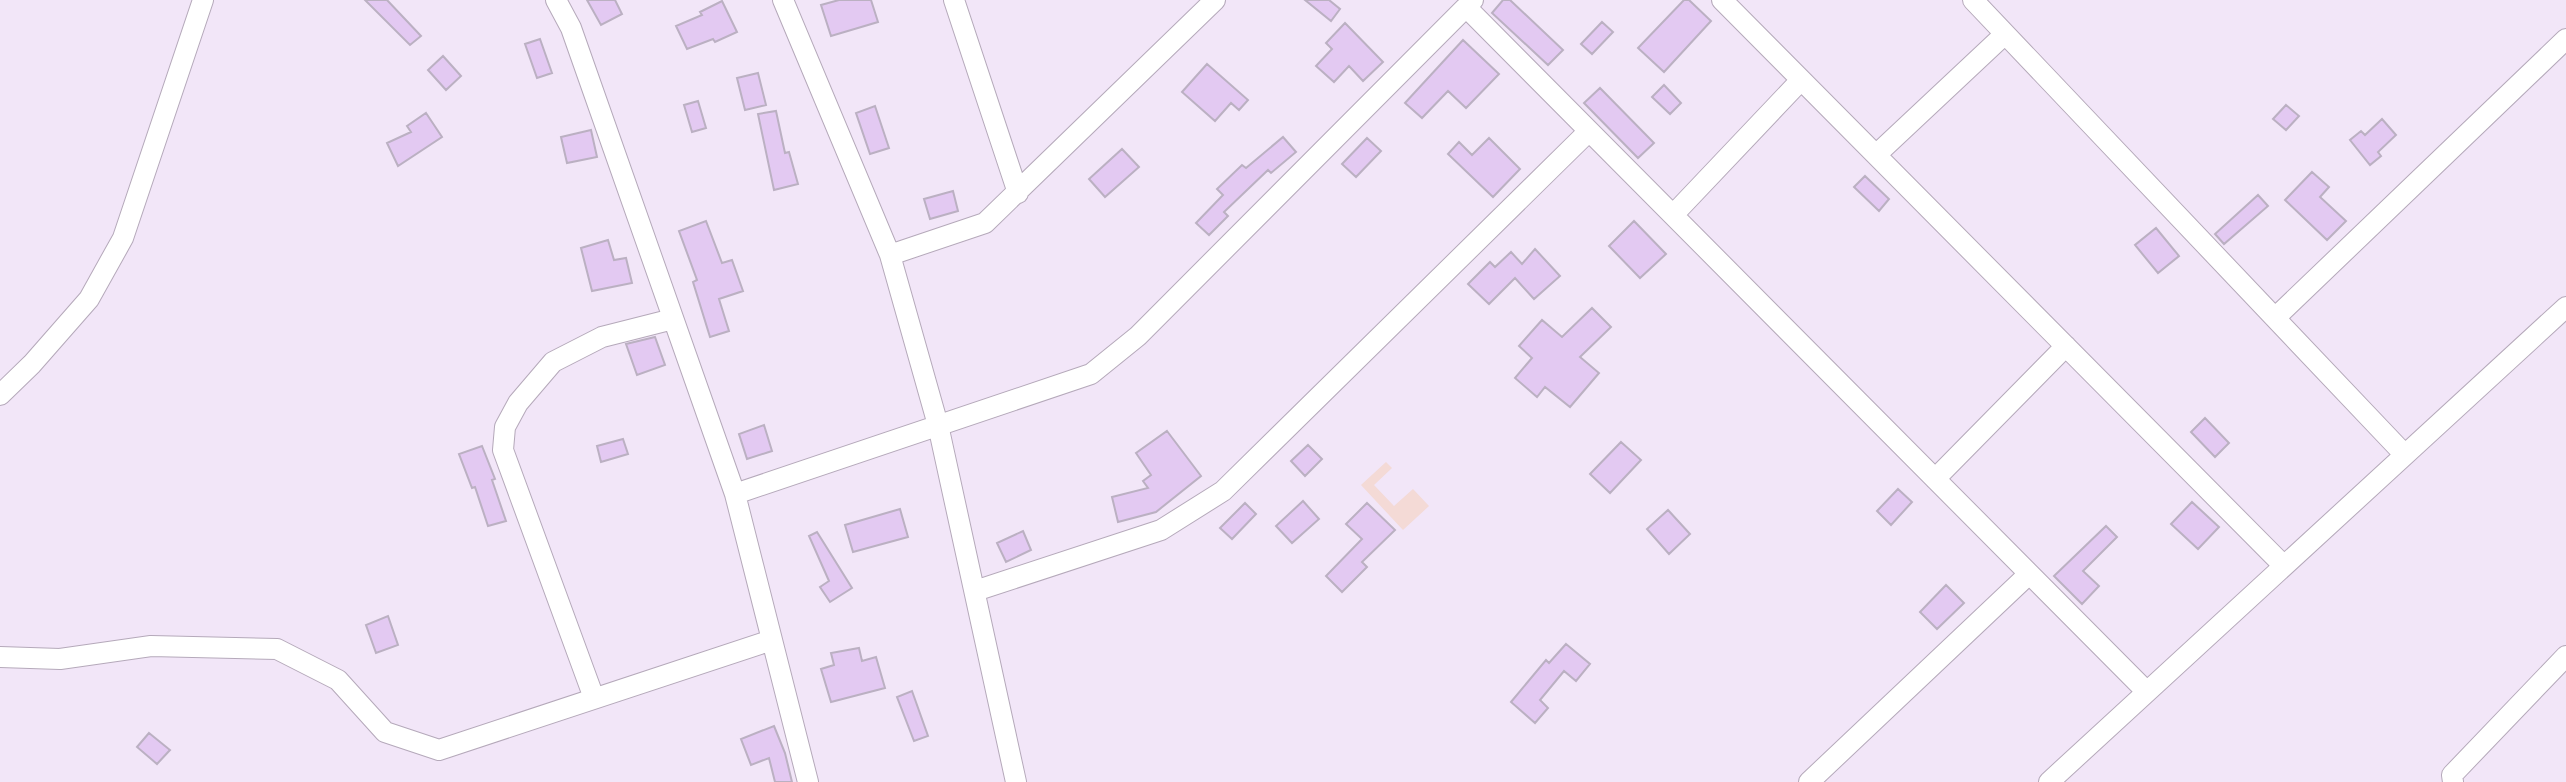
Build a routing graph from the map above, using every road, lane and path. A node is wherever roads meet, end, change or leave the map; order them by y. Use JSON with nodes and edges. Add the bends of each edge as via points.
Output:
{"nodes":[{"id":1,"x":203,"y":0,"type":"edge"},
{"id":2,"x":556,"y":0,"type":"edge"},
{"id":3,"x":783,"y":0,"type":"edge"},
{"id":4,"x":954,"y":0,"type":"edge"},
{"id":5,"x":1215,"y":0,"type":"edge"},
{"id":6,"x":1722,"y":0,"type":"edge"},
{"id":7,"x":1973,"y":0,"type":"edge"},
{"id":8,"x":1470,"y":4,"type":"edge"},
{"id":9,"x":2005,"y":34,"type":"junction"},
{"id":10,"x":2566,"y":39,"type":"edge"},
{"id":11,"x":1801,"y":80,"type":"junction"},
{"id":12,"x":1589,"y":131,"type":"junction"},
{"id":13,"x":1877,"y":154,"type":"junction"},
{"id":14,"x":1018,"y":193,"type":"junction"},
{"id":15,"x":1673,"y":215,"type":"junction"},
{"id":16,"x":890,"y":255,"type":"junction"},
{"id":17,"x":2566,"y":307,"type":"edge"},
{"id":18,"x":2275,"y":318,"type":"junction"},
{"id":19,"x":673,"y":319,"type":"junction"},
{"id":20,"x":2066,"y":346,"type":"junction"},
{"id":21,"x":0,"y":395,"type":"edge"},
{"id":22,"x":938,"y":425,"type":"junction"},
{"id":23,"x":2405,"y":455,"type":"junction"},
{"id":24,"x":1935,"y":479,"type":"junction"},
{"id":25,"x":735,"y":494,"type":"junction"},
{"id":26,"x":2284,"y":566,"type":"junction"},
{"id":27,"x":2029,"y":574,"type":"junction"},
{"id":28,"x":975,"y":591,"type":"junction"},
{"id":29,"x":772,"y":640,"type":"junction"},
{"id":30,"x":2566,"y":656,"type":"edge"},
{"id":31,"x":0,"y":657,"type":"edge"},
{"id":32,"x":2147,"y":692,"type":"junction"},
{"id":33,"x":594,"y":698,"type":"junction"},
{"id":34,"x":808,"y":782,"type":"edge"},
{"id":35,"x":1016,"y":782,"type":"edge"},
{"id":36,"x":1809,"y":782,"type":"edge"},
{"id":37,"x":2049,"y":782,"type":"edge"},
{"id":38,"x":2453,"y":782,"type":"edge"}],
"edges":[{"from":1,"to":21,"type":"street","via":[[123,238],[89,299]]},
{"from":2,"to":19,"type":"street","via":[[571,28]]},
{"from":3,"to":16,"type":"street"},
{"from":4,"to":14,"type":"street"},
{"from":5,"to":14,"type":"street"},
{"from":6,"to":11,"type":"street"},
{"from":7,"to":9,"type":"street"},
{"from":8,"to":12,"type":"street"},
{"from":8,"to":22,"type":"street","via":[[1138,336],[1091,374]]},
{"from":9,"to":13,"type":"street"},
{"from":9,"to":18,"type":"street"},
{"from":10,"to":18,"type":"street"},
{"from":11,"to":13,"type":"street"},
{"from":11,"to":15,"type":"street"},
{"from":12,"to":15,"type":"street"},
{"from":12,"to":28,"type":"street","via":[[1223,491],[1161,530]]},
{"from":13,"to":20,"type":"street"},
{"from":14,"to":16,"type":"street","via":[[985,223]]},
{"from":15,"to":24,"type":"street"},
{"from":16,"to":22,"type":"street"},
{"from":17,"to":23,"type":"street"},
{"from":18,"to":23,"type":"street"},
{"from":19,"to":25,"type":"street"},
{"from":19,"to":33,"type":"street","via":[[602,337],[553,362],[505,427],[503,450]]},
{"from":20,"to":24,"type":"street"},
{"from":20,"to":26,"type":"street"},
{"from":22,"to":25,"type":"street"},
{"from":22,"to":28,"type":"street"},
{"from":23,"to":26,"type":"street"},
{"from":24,"to":27,"type":"street"},
{"from":25,"to":29,"type":"street"},
{"from":26,"to":32,"type":"street"},
{"from":27,"to":32,"type":"street"},
{"from":27,"to":36,"type":"street"},
{"from":28,"to":35,"type":"street"},
{"from":29,"to":33,"type":"street"},
{"from":29,"to":34,"type":"street"},
{"from":30,"to":38,"type":"street","via":[[2452,775]]},
{"from":31,"to":33,"type":"street","via":[[60,659],[151,646],[277,649],[338,680],[385,732],[439,750]]},
{"from":32,"to":37,"type":"street"}]}
